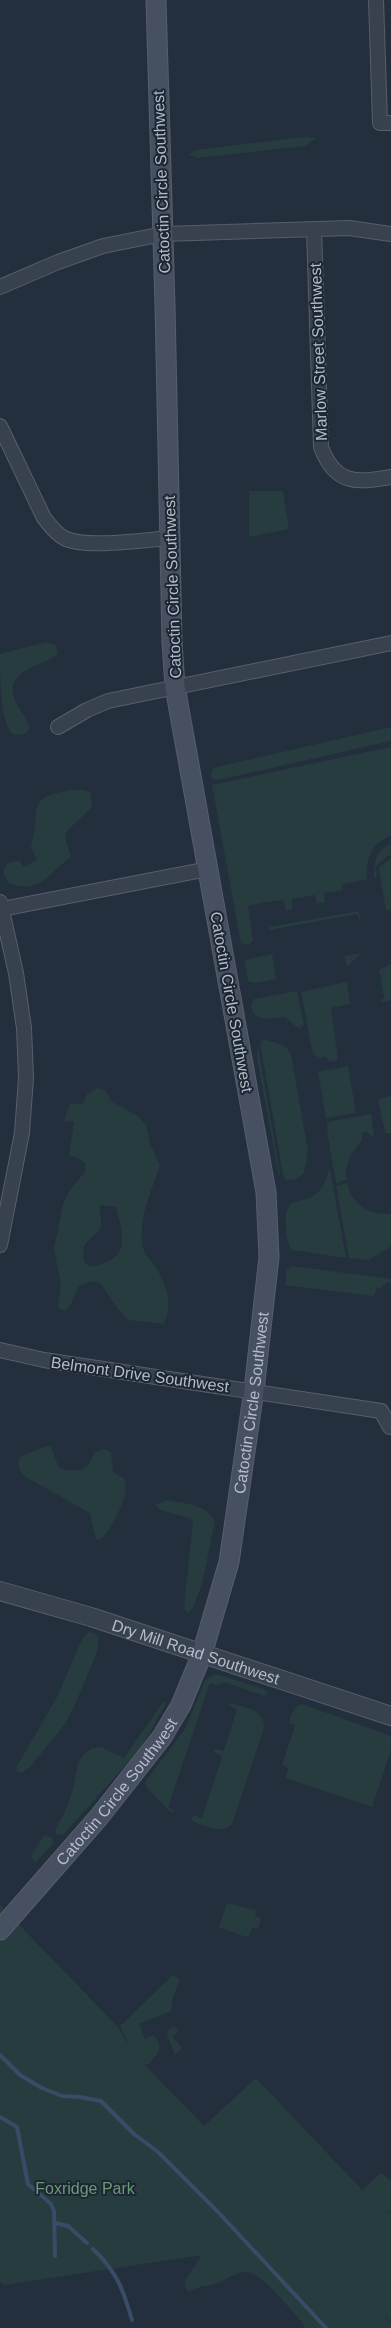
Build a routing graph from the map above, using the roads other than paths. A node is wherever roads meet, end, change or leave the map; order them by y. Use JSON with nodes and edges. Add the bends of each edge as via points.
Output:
{"nodes":[{"id":1,"x":156,"y":0,"type":"edge"},
{"id":2,"x":376,"y":0,"type":"edge"},
{"id":3,"x":386,"y":123,"type":"edge"},
{"id":4,"x":314,"y":230,"type":"junction"},
{"id":5,"x":163,"y":234,"type":"junction"},
{"id":6,"x":391,"y":234,"type":"edge"},
{"id":7,"x":0,"y":287,"type":"edge"},
{"id":8,"x":0,"y":426,"type":"edge"},
{"id":9,"x":391,"y":477,"type":"edge"},
{"id":10,"x":170,"y":538,"type":"junction"},
{"id":11,"x":391,"y":643,"type":"edge"},
{"id":12,"x":175,"y":687,"type":"junction"},
{"id":13,"x":58,"y":727,"type":"dead end"},
{"id":14,"x":208,"y":869,"type":"junction"},
{"id":15,"x":1,"y":905,"type":"edge"},
{"id":16,"x":0,"y":1245,"type":"edge"},
{"id":17,"x":0,"y":1350,"type":"edge"},
{"id":18,"x":254,"y":1390,"type":"junction"},
{"id":19,"x":390,"y":1427,"type":"dead end"},
{"id":20,"x":0,"y":1591,"type":"edge"},
{"id":21,"x":202,"y":1654,"type":"junction"},
{"id":22,"x":391,"y":1716,"type":"edge"},
{"id":23,"x":0,"y":1930,"type":"edge"}],
"edges":[{"from":1,"to":5,"type":"main road","name":"Catoctin Circle Southwest"},
{"from":2,"to":3,"type":"street"},
{"from":4,"to":5,"type":"street"},
{"from":4,"to":6,"type":"street","via":[[349,228]]},
{"from":4,"to":9,"type":"street","name":"Marlow Street Southwest","via":[[321,448],[326,463],[352,481]]},
{"from":5,"to":7,"type":"street","via":[[103,246]]},
{"from":5,"to":10,"type":"main road","name":"Catoctin Circle Southwest"},
{"from":8,"to":10,"type":"street","via":[[44,518],[63,537],[85,542]]},
{"from":10,"to":12,"type":"main road","name":"Catoctin Circle Southwest"},
{"from":11,"to":12,"type":"street"},
{"from":12,"to":13,"type":"street","via":[[108,701]]},
{"from":12,"to":14,"type":"main road","name":"Catoctin Circle Southwest"},
{"from":14,"to":15,"type":"street"},
{"from":14,"to":18,"type":"main road","name":"Catoctin Circle Southwest","via":[[266,1192],[269,1266]]},
{"from":15,"to":16,"type":"street","via":[[24,1028],[26,1078],[22,1133]]},
{"from":17,"to":18,"type":"street","name":"Belmont Drive Southwest","via":[[44,1360]]},
{"from":18,"to":19,"type":"street","name":"Belmont Drive Southwest","via":[[381,1411]]},
{"from":18,"to":21,"type":"main road","name":"Catoctin Circle Southwest","via":[[229,1562]]},
{"from":20,"to":21,"type":"street","name":"Dry Mill Road Southwest"},
{"from":21,"to":22,"type":"street","name":"Dry Mill Road Southwest"},
{"from":21,"to":23,"type":"main road","name":"Catoctin Circle Southwest","via":[[181,1706],[162,1737],[99,1817]]}]}
